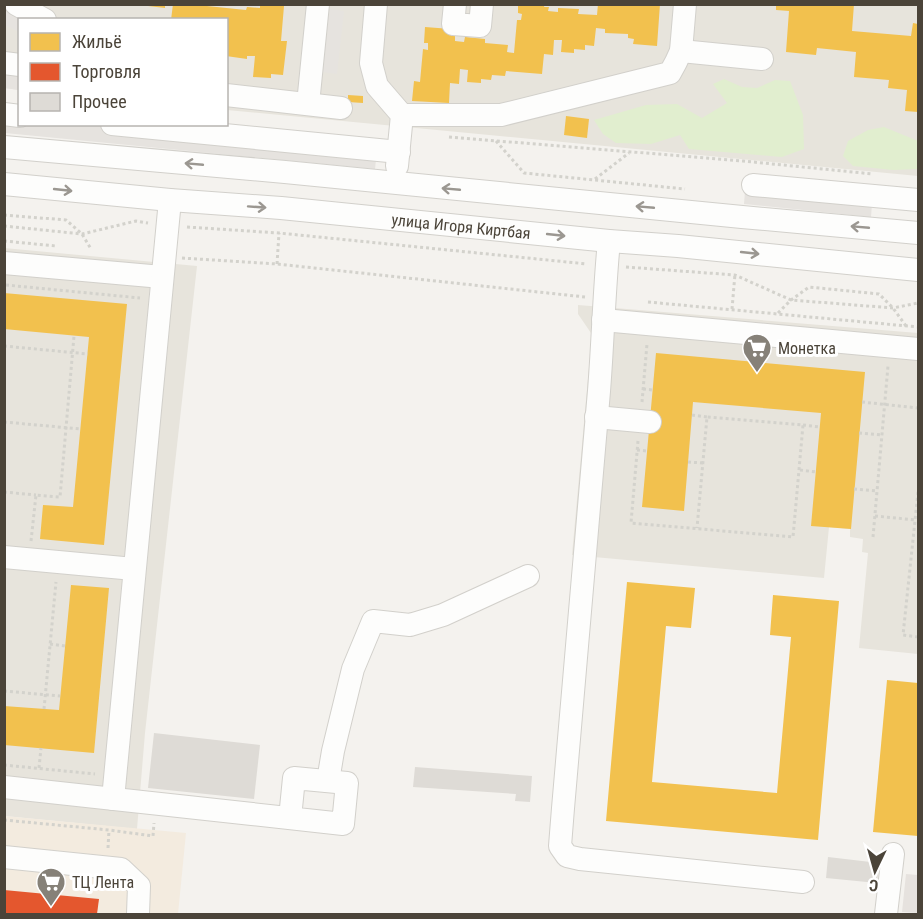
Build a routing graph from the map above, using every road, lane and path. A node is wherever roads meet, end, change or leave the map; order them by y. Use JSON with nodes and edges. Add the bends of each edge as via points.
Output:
{"nodes":[{"id":1,"x":318,"y":4,"type":"edge"},
{"id":2,"x":376,"y":4,"type":"edge"},
{"id":3,"x":455,"y":4,"type":"edge"},
{"id":4,"x":482,"y":4,"type":"edge"},
{"id":5,"x":685,"y":4,"type":"edge"},
{"id":6,"x":681,"y":51,"type":"junction"},
{"id":7,"x":762,"y":59,"type":"dead end"},
{"id":8,"x":228,"y":95,"type":"edge"},
{"id":9,"x":308,"y":104,"type":"junction"},
{"id":10,"x":341,"y":108,"type":"dead end"},
{"id":11,"x":402,"y":115,"type":"junction"},
{"id":12,"x":132,"y":126,"type":"edge"},
{"id":13,"x":443,"y":136,"type":"dead end"},
{"id":14,"x":496,"y":141,"type":"junction"},
{"id":15,"x":4,"y":147,"type":"edge"},
{"id":16,"x":399,"y":152,"type":"junction"},
{"id":17,"x":630,"y":152,"type":"junction"},
{"id":18,"x":883,"y":175,"type":"dead end"},
{"id":19,"x":595,"y":179,"type":"junction"},
{"id":20,"x":396,"y":183,"type":"junction"},
{"id":21,"x":4,"y":184,"type":"edge"},
{"id":22,"x":753,"y":185,"type":"dead end"},
{"id":23,"x":695,"y":191,"type":"dead end"},
{"id":24,"x":911,"y":199,"type":"edge"},
{"id":25,"x":170,"y":200,"type":"junction"},
{"id":26,"x":673,"y":209,"type":"junction"},
{"id":27,"x":4,"y":215,"type":"edge"},
{"id":28,"x":4,"y":226,"type":"edge"},
{"id":29,"x":167,"y":226,"type":"junction"},
{"id":30,"x":910,"y":232,"type":"edge"},
{"id":31,"x":82,"y":234,"type":"junction"},
{"id":32,"x":4,"y":241,"type":"edge"},
{"id":33,"x":609,"y":241,"type":"junction"},
{"id":34,"x":58,"y":246,"type":"dead end"},
{"id":35,"x":678,"y":246,"type":"junction"},
{"id":36,"x":80,"y":248,"type":"dead end"},
{"id":37,"x":4,"y":263,"type":"edge"},
{"id":38,"x":606,"y":266,"type":"junction"},
{"id":39,"x":918,"y":270,"type":"edge"},
{"id":40,"x":163,"y":277,"type":"junction"},
{"id":41,"x":4,"y":285,"type":"edge"},
{"id":42,"x":78,"y":292,"type":"junction"},
{"id":43,"x":78,"y":300,"type":"dead end"},
{"id":44,"x":791,"y":300,"type":"junction"},
{"id":45,"x":639,"y":302,"type":"dead end"},
{"id":46,"x":918,"y":303,"type":"edge"},
{"id":47,"x":893,"y":308,"type":"junction"},
{"id":48,"x":604,"y":309,"type":"junction"},
{"id":49,"x":778,"y":313,"type":"junction"},
{"id":50,"x":906,"y":326,"type":"junction"},
{"id":51,"x":918,"y":327,"type":"edge"},
{"id":52,"x":74,"y":336,"type":"dead end"},
{"id":53,"x":647,"y":344,"type":"dead end"},
{"id":54,"x":4,"y":346,"type":"edge"},
{"id":55,"x":918,"y":349,"type":"edge"},
{"id":56,"x":73,"y":352,"type":"junction"},
{"id":57,"x":752,"y":353,"type":"dead end"},
{"id":58,"x":88,"y":354,"type":"dead end"},
{"id":59,"x":751,"y":362,"type":"dead end"},
{"id":60,"x":888,"y":366,"type":"dead end"},
{"id":61,"x":643,"y":389,"type":"junction"},
{"id":62,"x":653,"y":390,"type":"dead end"},
{"id":63,"x":862,"y":402,"type":"dead end"},
{"id":64,"x":885,"y":405,"type":"junction"},
{"id":65,"x":918,"y":408,"type":"edge"},
{"id":66,"x":692,"y":415,"type":"dead end"},
{"id":67,"x":596,"y":417,"type":"junction"},
{"id":68,"x":707,"y":417,"type":"junction"},
{"id":69,"x":4,"y":422,"type":"edge"},
{"id":70,"x":645,"y":422,"type":"junction"},
{"id":71,"x":803,"y":425,"type":"junction"},
{"id":72,"x":820,"y":426,"type":"dead end"},
{"id":73,"x":66,"y":427,"type":"junction"},
{"id":74,"x":81,"y":429,"type":"dead end"},
{"id":75,"x":859,"y":433,"type":"dead end"},
{"id":76,"x":882,"y":435,"type":"junction"},
{"id":77,"x":638,"y":450,"type":"junction"},
{"id":78,"x":647,"y":451,"type":"dead end"},
{"id":79,"x":688,"y":462,"type":"dead end"},
{"id":80,"x":703,"y":463,"type":"junction"},
{"id":81,"x":799,"y":470,"type":"junction"},
{"id":82,"x":816,"y":472,"type":"dead end"},
{"id":83,"x":855,"y":489,"type":"dead end"},
{"id":84,"x":877,"y":491,"type":"junction"},
{"id":85,"x":4,"y":492,"type":"edge"},
{"id":86,"x":918,"y":492,"type":"edge"},
{"id":87,"x":36,"y":495,"type":"junction"},
{"id":88,"x":875,"y":516,"type":"junction"},
{"id":89,"x":915,"y":520,"type":"junction"},
{"id":90,"x":698,"y":528,"type":"junction"},
{"id":91,"x":873,"y":537,"type":"dead end"},
{"id":92,"x":4,"y":557,"type":"edge"},
{"id":93,"x":30,"y":560,"type":"junction"},
{"id":94,"x":57,"y":562,"type":"junction"},
{"id":95,"x":134,"y":569,"type":"junction"},
{"id":96,"x":528,"y":576,"type":"dead end"},
{"id":97,"x":918,"y":637,"type":"edge"},
{"id":98,"x":50,"y":644,"type":"junction"},
{"id":99,"x":65,"y":646,"type":"dead end"},
{"id":100,"x":4,"y":691,"type":"edge"},
{"id":101,"x":45,"y":695,"type":"junction"},
{"id":102,"x":60,"y":696,"type":"dead end"},
{"id":103,"x":44,"y":709,"type":"dead end"},
{"id":104,"x":41,"y":748,"type":"dead end"},
{"id":105,"x":4,"y":765,"type":"edge"},
{"id":106,"x":39,"y":768,"type":"junction"},
{"id":107,"x":115,"y":776,"type":"junction"},
{"id":108,"x":328,"y":781,"type":"junction"},
{"id":109,"x":4,"y":787,"type":"edge"},
{"id":110,"x":113,"y":799,"type":"junction"},
{"id":111,"x":157,"y":803,"type":"junction"},
{"id":112,"x":290,"y":818,"type":"junction"},
{"id":113,"x":4,"y":820,"type":"edge"},
{"id":114,"x":893,"y":855,"type":"dead end"},
{"id":115,"x":4,"y":857,"type":"edge"},
{"id":116,"x":803,"y":882,"type":"dead end"},
{"id":117,"x":138,"y":915,"type":"edge"},
{"id":118,"x":886,"y":915,"type":"edge"}],
"edges":[{"from":1,"to":9,"type":"street"},
{"from":2,"to":11,"type":"street","via":[[371,63],[377,86]]},
{"from":3,"to":4,"type":"street","via":[[453,24],[480,26]]},
{"from":5,"to":6,"type":"street"},
{"from":6,"to":7,"type":"street"},
{"from":6,"to":11,"type":"street","via":[[670,73],[501,115]]},
{"from":8,"to":9,"type":"street"},
{"from":9,"to":10,"type":"street"},
{"from":11,"to":16,"type":"street"},
{"from":12,"to":16,"type":"street"},
{"from":13,"to":14,"type":"path"},
{"from":14,"to":17,"type":"path"},
{"from":14,"to":19,"type":"path","via":[[524,172]]},
{"from":20,"to":15,"type":"street","one_way":true},
{"from":16,"to":20,"type":"street"},
{"from":17,"to":18,"type":"path"},
{"from":17,"to":19,"type":"path"},
{"from":19,"to":23,"type":"path"},
{"from":26,"to":20,"type":"street","one_way":true},
{"from":21,"to":25,"type":"street","name":"улица Игоря Киртбая","one_way":true},
{"from":22,"to":24,"type":"street"},
{"from":24,"to":30,"type":"street"},
{"from":25,"to":29,"type":"street"},
{"from":25,"to":33,"type":"street","name":"улица Игоря Киртбая","one_way":true},
{"from":30,"to":26,"type":"street","one_way":true},
{"from":26,"to":35,"type":"street","via":[[684,221]]},
{"from":27,"to":31,"type":"path","via":[[66,220]]},
{"from":28,"to":31,"type":"path"},
{"from":29,"to":31,"type":"path","via":[[136,221]]},
{"from":29,"to":38,"type":"path","via":[[279,233]]},
{"from":29,"to":40,"type":"street"},
{"from":31,"to":36,"type":"path","via":[[91,249]]},
{"from":32,"to":34,"type":"path"},
{"from":33,"to":35,"type":"street","name":"улица Игоря Киртбая"},
{"from":33,"to":38,"type":"street"},
{"from":35,"to":39,"type":"street","name":"улица Игоря Киртбая","one_way":true},
{"from":37,"to":40,"type":"street"},
{"from":38,"to":44,"type":"path","via":[[735,275]]},
{"from":38,"to":48,"type":"street"},
{"from":40,"to":42,"type":"path","via":[[139,298]]},
{"from":40,"to":48,"type":"path","via":[[277,264]]},
{"from":40,"to":95,"type":"street"},
{"from":41,"to":42,"type":"path"},
{"from":42,"to":43,"type":"path"},
{"from":44,"to":47,"type":"path"},
{"from":44,"to":47,"type":"path","via":[[809,287],[879,294]]},
{"from":44,"to":49,"type":"path"},
{"from":45,"to":49,"type":"path"},
{"from":46,"to":47,"type":"path"},
{"from":47,"to":50,"type":"path"},
{"from":48,"to":55,"type":"street"},
{"from":48,"to":67,"type":"street"},
{"from":49,"to":50,"type":"path"},
{"from":50,"to":51,"type":"path"},
{"from":52,"to":56,"type":"path"},
{"from":53,"to":61,"type":"path"},
{"from":54,"to":56,"type":"path"},
{"from":56,"to":58,"type":"path"},
{"from":56,"to":73,"type":"path"},
{"from":57,"to":59,"type":"path"},
{"from":60,"to":64,"type":"path"},
{"from":61,"to":62,"type":"path"},
{"from":61,"to":70,"type":"path"},
{"from":63,"to":64,"type":"path"},
{"from":64,"to":65,"type":"path"},
{"from":64,"to":76,"type":"path"},
{"from":66,"to":68,"type":"path"},
{"from":67,"to":70,"type":"street"},
{"from":67,"to":116,"type":"street","via":[[560,846],[567,856],[579,859]]},
{"from":68,"to":71,"type":"path"},
{"from":68,"to":80,"type":"path"},
{"from":69,"to":73,"type":"path"},
{"from":70,"to":77,"type":"path"},
{"from":71,"to":72,"type":"path"},
{"from":71,"to":81,"type":"path"},
{"from":73,"to":74,"type":"path"},
{"from":73,"to":87,"type":"path","via":[[60,497]]},
{"from":75,"to":76,"type":"path"},
{"from":76,"to":84,"type":"path"},
{"from":77,"to":78,"type":"path"},
{"from":77,"to":90,"type":"path","via":[[631,523]]},
{"from":79,"to":80,"type":"path"},
{"from":80,"to":90,"type":"path"},
{"from":81,"to":82,"type":"path"},
{"from":81,"to":90,"type":"path","via":[[793,537]]},
{"from":83,"to":84,"type":"path"},
{"from":84,"to":88,"type":"path"},
{"from":85,"to":87,"type":"path"},
{"from":86,"to":89,"type":"path"},
{"from":87,"to":93,"type":"path"},
{"from":88,"to":89,"type":"path"},
{"from":88,"to":91,"type":"path"},
{"from":89,"to":97,"type":"path","via":[[903,635]]},
{"from":92,"to":93,"type":"street"},
{"from":93,"to":94,"type":"street"},
{"from":94,"to":95,"type":"street"},
{"from":94,"to":98,"type":"path"},
{"from":95,"to":107,"type":"street"},
{"from":96,"to":108,"type":"street","via":[[443,615],[410,625],[373,621],[353,669]]},
{"from":98,"to":99,"type":"path"},
{"from":98,"to":101,"type":"path"},
{"from":100,"to":101,"type":"path"},
{"from":101,"to":102,"type":"path"},
{"from":101,"to":103,"type":"path"},
{"from":104,"to":106,"type":"path"},
{"from":105,"to":106,"type":"path"},
{"from":106,"to":107,"type":"path"},
{"from":107,"to":110,"type":"street"},
{"from":108,"to":112,"type":"street","via":[[294,778]]},
{"from":108,"to":112,"type":"street","via":[[347,783],[343,824]]},
{"from":109,"to":110,"type":"street"},
{"from":110,"to":111,"type":"street"},
{"from":111,"to":112,"type":"street"},
{"from":111,"to":113,"type":"path","via":[[153,836]]},
{"from":114,"to":118,"type":"street"},
{"from":115,"to":117,"type":"street","via":[[121,869],[139,886]]}]}
